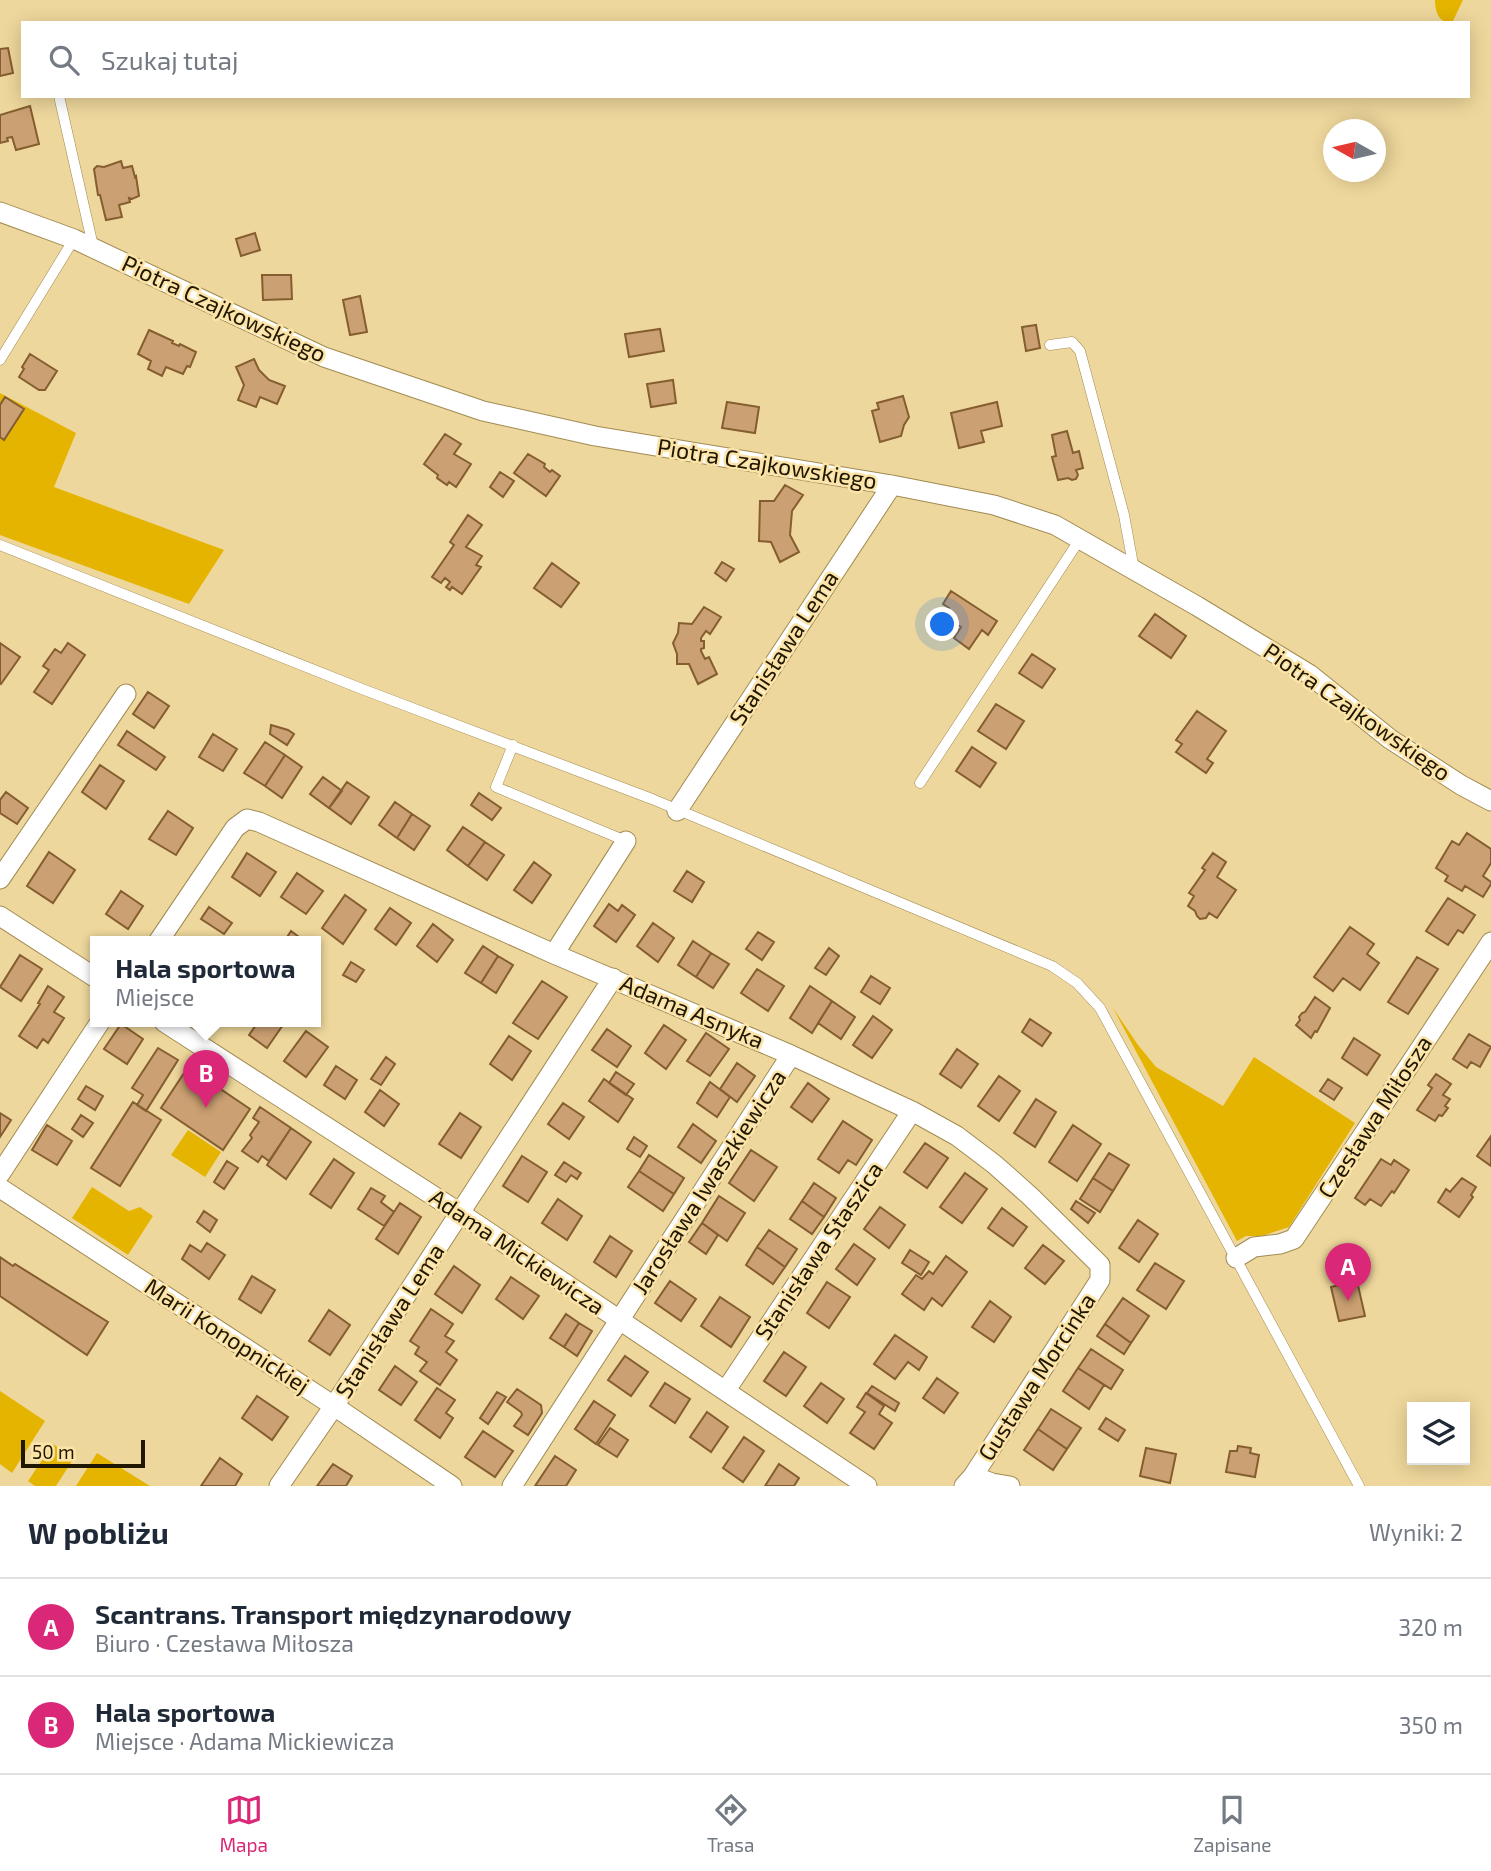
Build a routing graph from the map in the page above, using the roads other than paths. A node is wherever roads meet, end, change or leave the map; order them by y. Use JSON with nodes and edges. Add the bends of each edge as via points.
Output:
{"nodes":[{"id":1,"x":59,"y":98,"type":"edge"},
{"id":2,"x":0,"y":212,"type":"edge"},
{"id":3,"x":74,"y":239,"type":"junction"},
{"id":4,"x":93,"y":248,"type":"junction"},
{"id":5,"x":1050,"y":345,"type":"dead end"},
{"id":6,"x":0,"y":360,"type":"edge"},
{"id":7,"x":892,"y":485,"type":"junction"},
{"id":8,"x":1080,"y":539,"type":"junction"},
{"id":9,"x":0,"y":545,"type":"edge"},
{"id":10,"x":1134,"y":570,"type":"junction"},
{"id":11,"x":126,"y":694,"type":"dead end"},
{"id":12,"x":513,"y":746,"type":"junction"},
{"id":13,"x":920,"y":783,"type":"dead end"},
{"id":14,"x":1491,"y":801,"type":"edge"},
{"id":15,"x":677,"y":811,"type":"junction"},
{"id":16,"x":626,"y":841,"type":"joint"},
{"id":17,"x":0,"y":879,"type":"edge"},
{"id":18,"x":0,"y":916,"type":"edge"},
{"id":19,"x":162,"y":936,"type":"edge"},
{"id":20,"x":1491,"y":942,"type":"edge"},
{"id":21,"x":554,"y":954,"type":"junction"},
{"id":22,"x":90,"y":974,"type":"edge"},
{"id":23,"x":613,"y":978,"type":"junction"},
{"id":24,"x":97,"y":1027,"type":"edge"},
{"id":25,"x":172,"y":1027,"type":"edge"},
{"id":26,"x":790,"y":1055,"type":"junction"},
{"id":27,"x":912,"y":1111,"type":"junction"},
{"id":28,"x":0,"y":1174,"type":"edge"},
{"id":29,"x":0,"y":1188,"type":"edge"},
{"id":30,"x":460,"y":1213,"type":"junction"},
{"id":31,"x":1236,"y":1258,"type":"junction"},
{"id":32,"x":1100,"y":1265,"type":"joint"},
{"id":33,"x":620,"y":1320,"type":"junction"},
{"id":34,"x":726,"y":1390,"type":"junction"},
{"id":35,"x":334,"y":1406,"type":"junction"},
{"id":36,"x":969,"y":1481,"type":"edge"},
{"id":37,"x":279,"y":1486,"type":"edge"},
{"id":38,"x":452,"y":1486,"type":"edge"},
{"id":39,"x":512,"y":1486,"type":"edge"},
{"id":40,"x":867,"y":1486,"type":"edge"},
{"id":41,"x":1010,"y":1486,"type":"edge"},
{"id":42,"x":1359,"y":1486,"type":"edge"}],
"edges":[{"from":1,"to":4,"type":"lane"},
{"from":2,"to":3,"type":"street","name":"Piotra Czajkowskiego"},
{"from":3,"to":4,"type":"street","name":"Piotra Czajkowskiego"},
{"from":3,"to":6,"type":"lane"},
{"from":4,"to":7,"type":"street","name":"Piotra Czajkowskiego","via":[[324,357],[483,411],[595,436]]},
{"from":5,"to":10,"type":"lane","via":[[1072,342],[1080,351]]},
{"from":7,"to":8,"type":"street","name":"Piotra Czajkowskiego","via":[[995,505],[1055,525]]},
{"from":7,"to":15,"type":"street","name":"Stanisława Lema"},
{"from":8,"to":10,"type":"street","name":"Piotra Czajkowskiego"},
{"from":8,"to":13,"type":"lane"},
{"from":9,"to":12,"type":"lane"},
{"from":10,"to":14,"type":"street","name":"Piotra Czajkowskiego","via":[[1309,674],[1390,739]]},
{"from":11,"to":17,"type":"street"},
{"from":12,"to":15,"type":"lane"},
{"from":12,"to":16,"type":"lane","via":[[496,788]]},
{"from":15,"to":31,"type":"lane","via":[[1052,966],[1077,982],[1100,1008]]},
{"from":16,"to":21,"type":"street"},
{"from":18,"to":22,"type":"street"},
{"from":19,"to":21,"type":"street","name":"Adama Asnyka","via":[[235,828],[247,819]]},
{"from":20,"to":31,"type":"street","name":"Czesława Miłosza","via":[[1294,1239],[1254,1247]]},
{"from":21,"to":23,"type":"street","name":"Adama Asnyka"},
{"from":23,"to":26,"type":"street","name":"Adama Asnyka"},
{"from":23,"to":30,"type":"street","name":"Stanisława Lema"},
{"from":24,"to":28,"type":"street"},
{"from":25,"to":30,"type":"street","name":"Adama Mickiewicza"},
{"from":26,"to":27,"type":"street","name":"Adama Asnyka"},
{"from":26,"to":33,"type":"street","name":"Jarosława Iwaszkiewicza"},
{"from":27,"to":32,"type":"street","name":"Adama Asnyka","via":[[994,1164]]},
{"from":27,"to":34,"type":"street","name":"Stanisława Staszica"},
{"from":29,"to":35,"type":"street","name":"Marii Konopnickiej"},
{"from":30,"to":33,"type":"street","name":"Adama Mickiewicza"},
{"from":30,"to":35,"type":"street","name":"Stanisława Lema"},
{"from":31,"to":42,"type":"lane"},
{"from":32,"to":36,"type":"street","name":"Gustawa Morcinka","via":[[1100,1280]]},
{"from":33,"to":34,"type":"street","name":"Adama Mickiewicza"},
{"from":33,"to":39,"type":"street","name":"Jarosława Iwaszkiewicza"},
{"from":34,"to":40,"type":"street","name":"Adama Mickiewicza"},
{"from":35,"to":37,"type":"street","name":"Stanisława Lema"},
{"from":35,"to":38,"type":"street","name":"Marii Konopnickiej"},
{"from":36,"to":41,"type":"street"}]}
